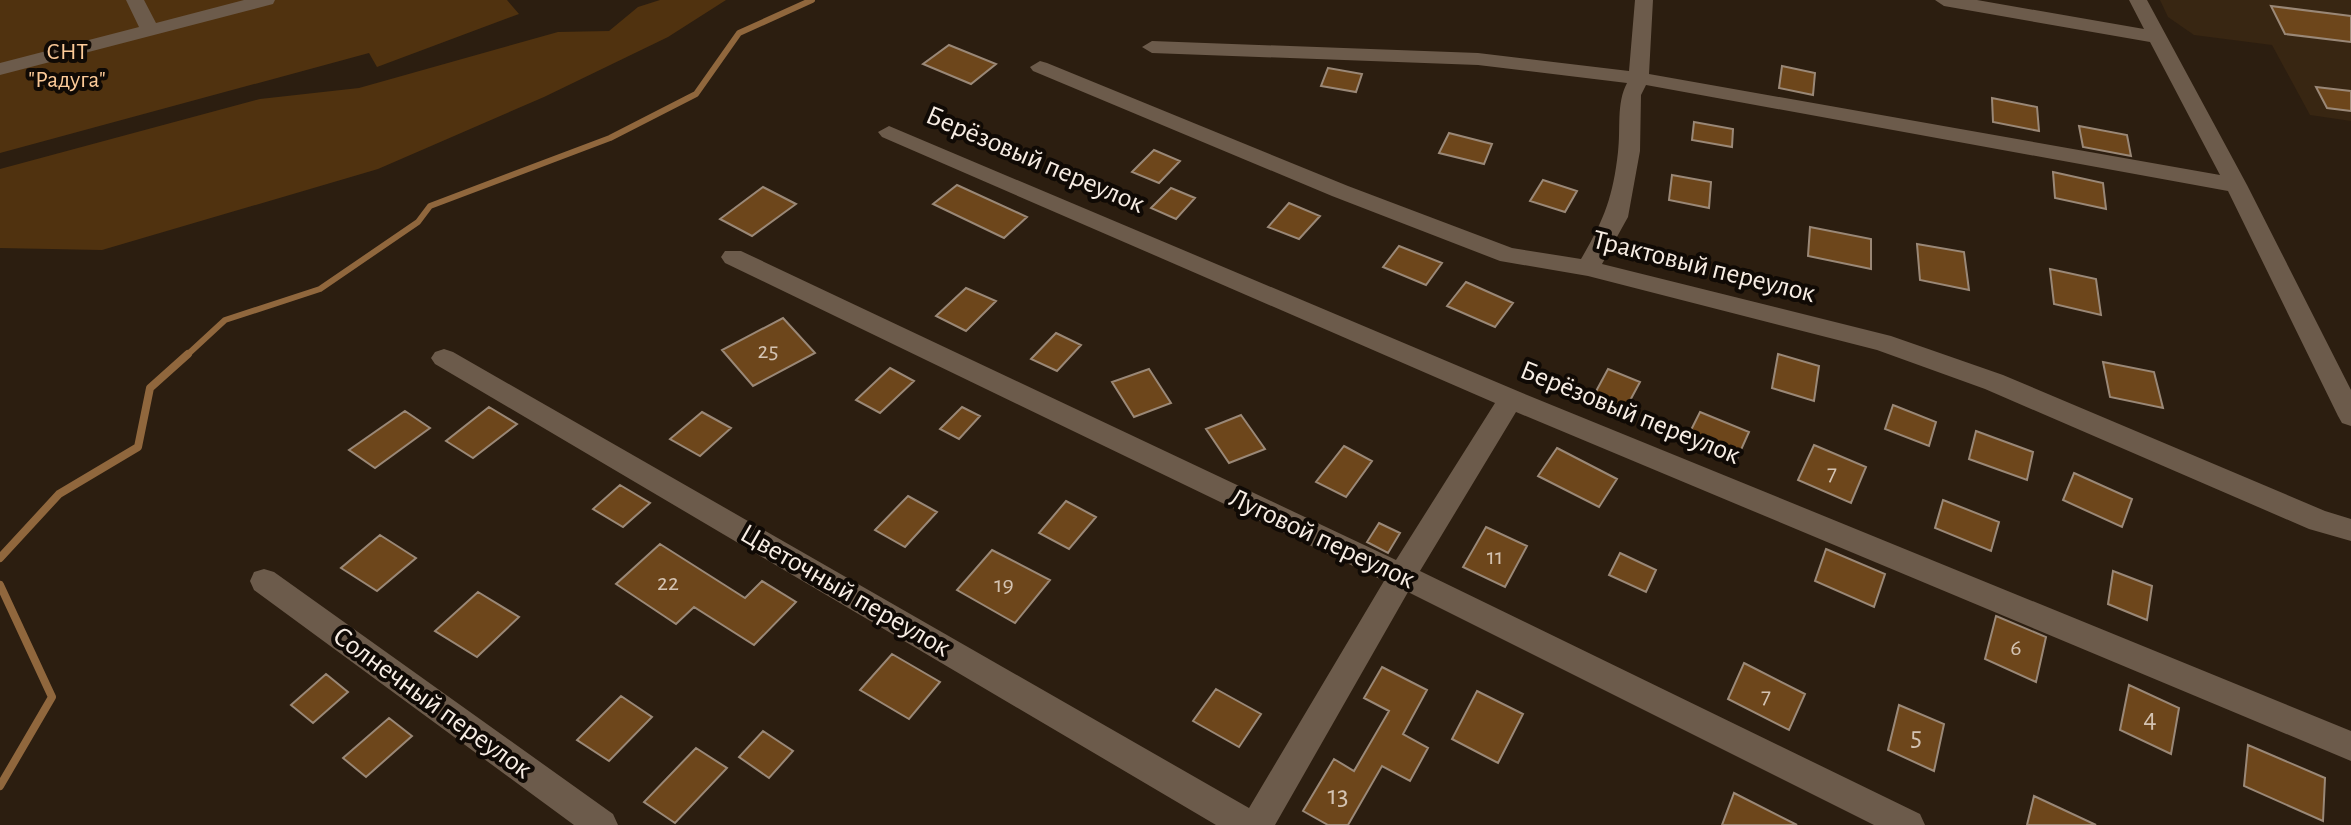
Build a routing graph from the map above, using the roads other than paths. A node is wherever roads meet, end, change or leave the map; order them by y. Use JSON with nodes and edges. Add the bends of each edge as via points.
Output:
{"nodes":[{"id":1,"x":135,"y":0,"type":"edge"},
{"id":2,"x":266,"y":0,"type":"edge"},
{"id":3,"x":1644,"y":0,"type":"edge"},
{"id":4,"x":1944,"y":0,"type":"edge"},
{"id":5,"x":2138,"y":0,"type":"edge"},
{"id":6,"x":150,"y":30,"type":"junction"},
{"id":7,"x":2156,"y":37,"type":"junction"},
{"id":8,"x":1152,"y":47,"type":"dead end"},
{"id":9,"x":1040,"y":67,"type":"dead end"},
{"id":10,"x":0,"y":69,"type":"edge"},
{"id":11,"x":1639,"y":78,"type":"junction"},
{"id":12,"x":889,"y":132,"type":"dead end"},
{"id":13,"x":2236,"y":185,"type":"junction"},
{"id":14,"x":733,"y":257,"type":"dead end"},
{"id":15,"x":1588,"y":268,"type":"junction"},
{"id":16,"x":444,"y":358,"type":"dead end"},
{"id":17,"x":1511,"y":399,"type":"junction"},
{"id":18,"x":2351,"y":416,"type":"edge"},
{"id":19,"x":2351,"y":530,"type":"edge"},
{"id":20,"x":1402,"y":576,"type":"junction"},
{"id":21,"x":264,"y":581,"type":"dead end"},
{"id":22,"x":2351,"y":746,"type":"edge"},
{"id":23,"x":601,"y":825,"type":"edge"},
{"id":24,"x":1247,"y":825,"type":"edge"},
{"id":25,"x":1257,"y":825,"type":"edge"},
{"id":26,"x":1908,"y":825,"type":"edge"}],
"edges":[{"from":1,"to":6,"type":"street"},
{"from":2,"to":6,"type":"street"},
{"from":3,"to":11,"type":"street"},
{"from":4,"to":7,"type":"street"},
{"from":5,"to":7,"type":"street"},
{"from":6,"to":10,"type":"street"},
{"from":7,"to":13,"type":"street"},
{"from":8,"to":11,"type":"street","via":[[1478,59]]},
{"from":9,"to":15,"type":"street","name":"Трактовый переулок","via":[[1508,255]]},
{"from":11,"to":13,"type":"street"},
{"from":11,"to":15,"type":"street","via":[[1631,95],[1629,151],[1617,217]]},
{"from":12,"to":17,"type":"street","name":"Берёзовый переулок"},
{"from":13,"to":18,"type":"street"},
{"from":14,"to":20,"type":"street","name":"Луговой переулок"},
{"from":15,"to":19,"type":"street","name":"Трактовый переулок","via":[[1882,342],[1994,382]]},
{"from":16,"to":24,"type":"street","name":"Цветочный переулок"},
{"from":17,"to":20,"type":"street"},
{"from":17,"to":22,"type":"street","name":"Берёзовый переулок"},
{"from":20,"to":25,"type":"street"},
{"from":20,"to":26,"type":"street","name":"Луговой переулок"},
{"from":21,"to":23,"type":"street","name":"Солнечный переулок"}]}
